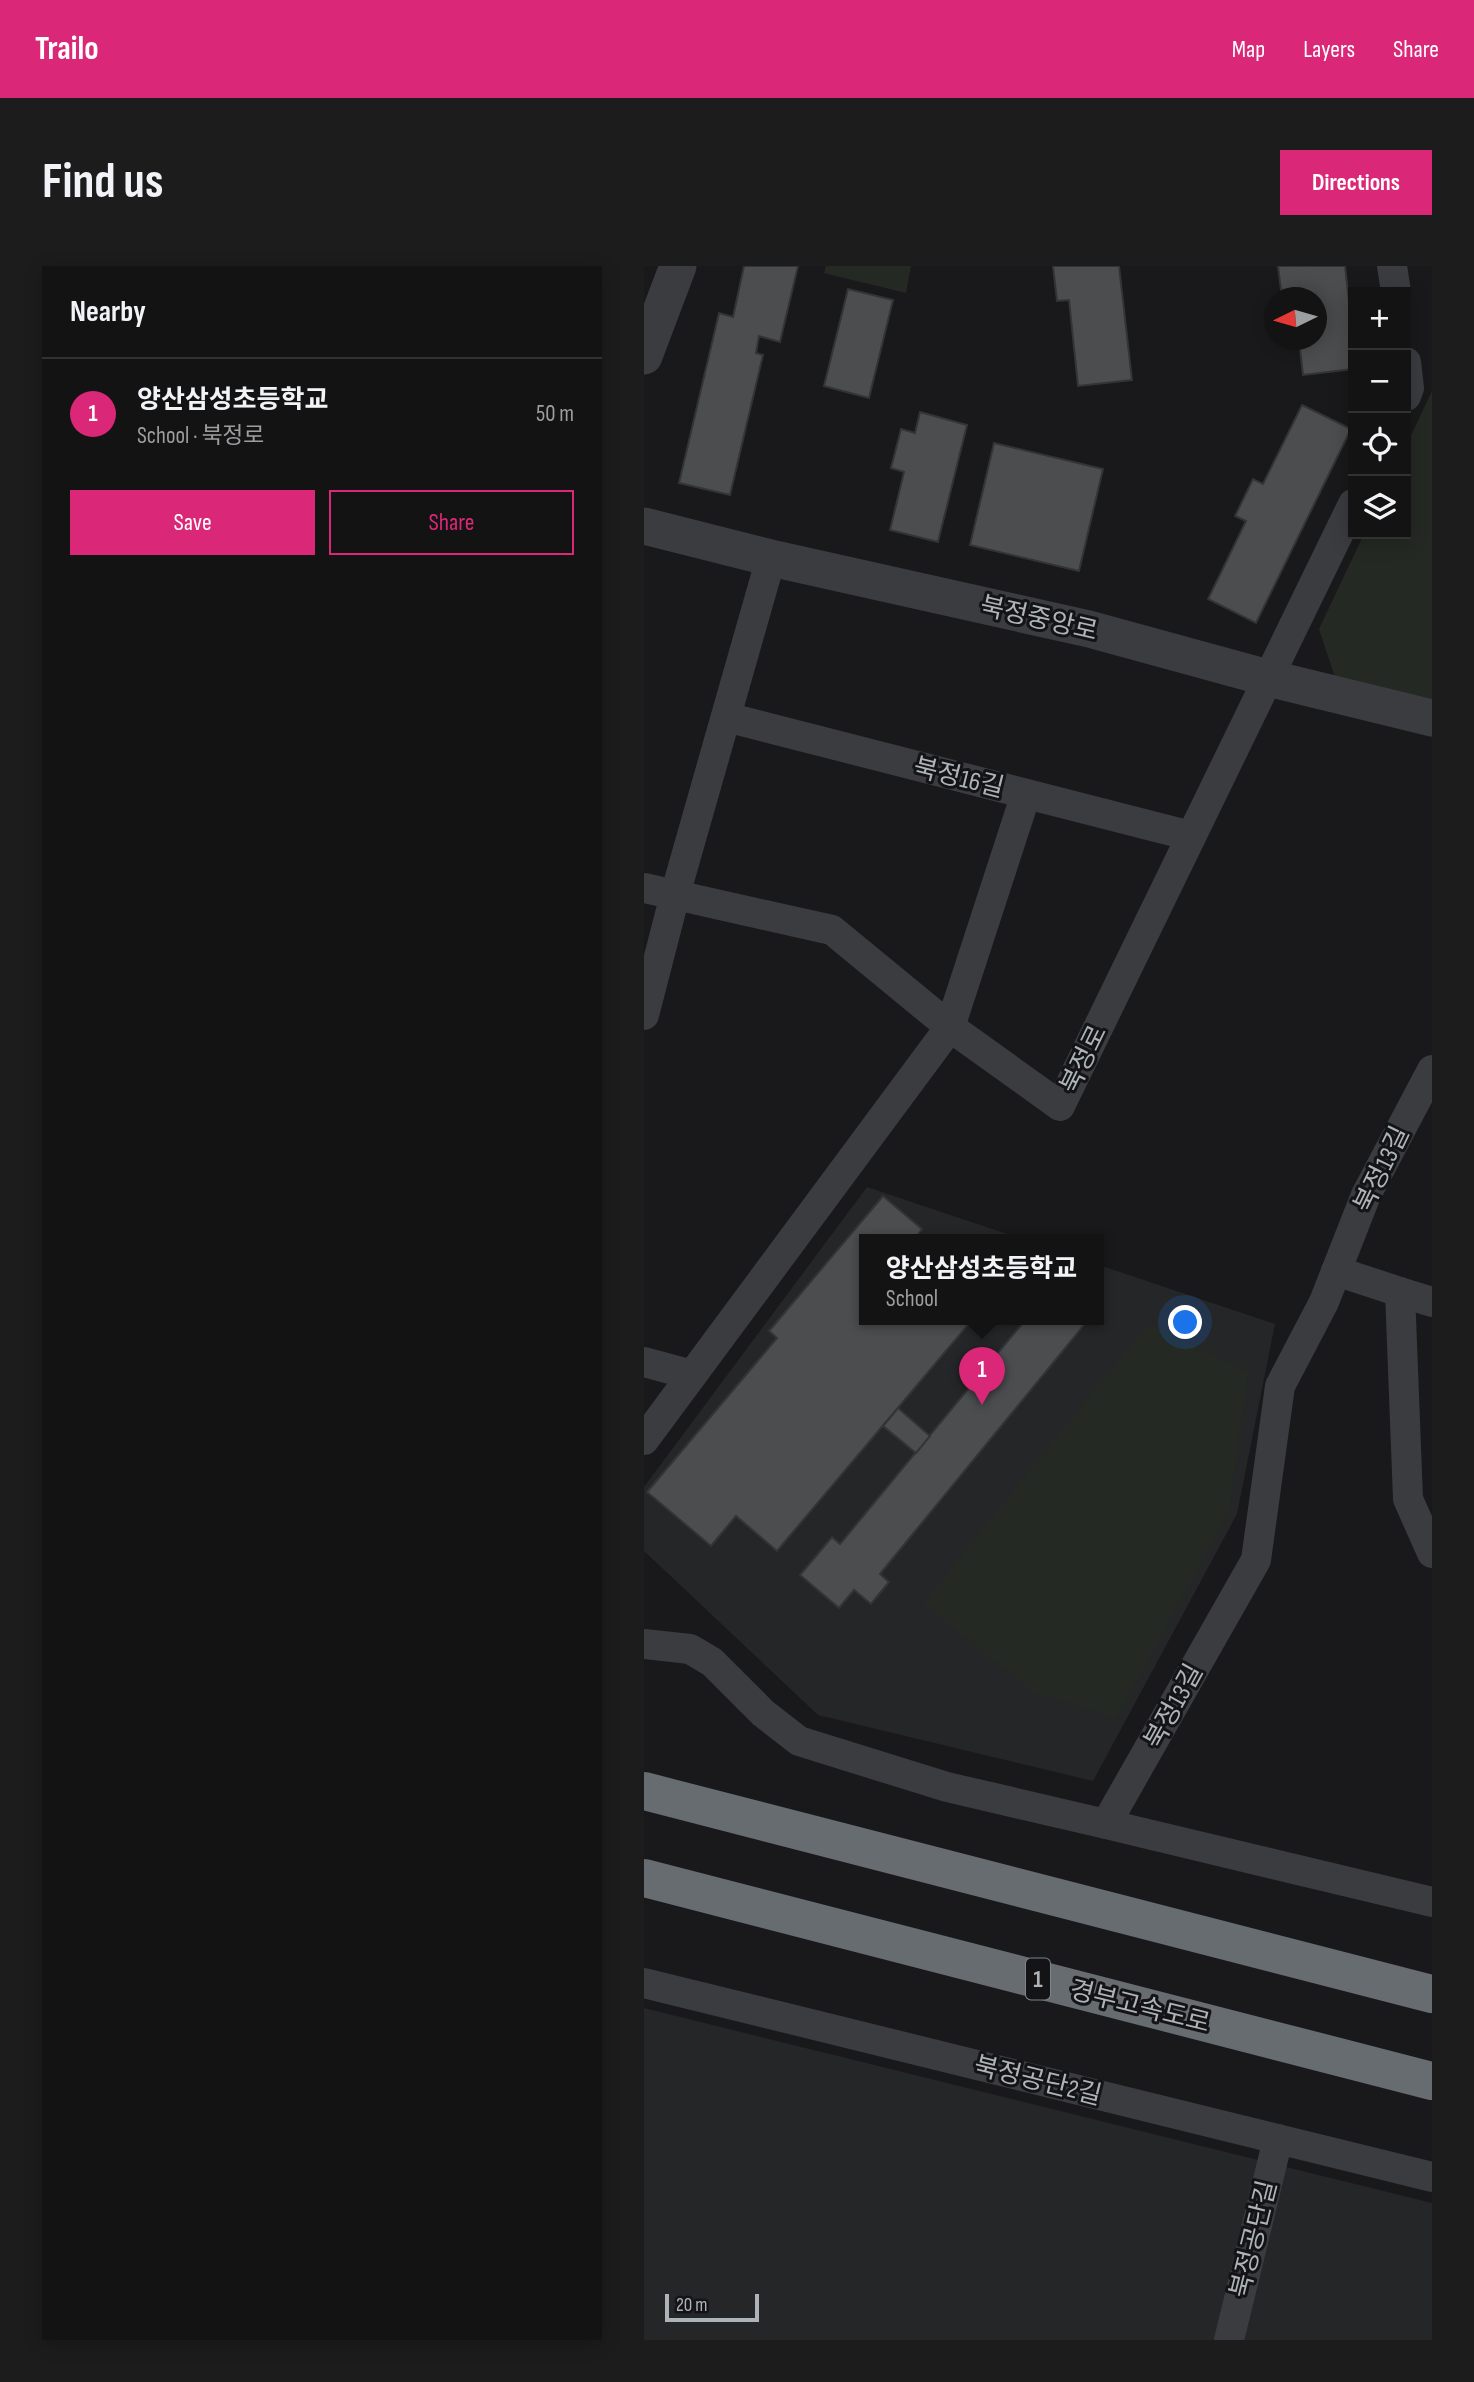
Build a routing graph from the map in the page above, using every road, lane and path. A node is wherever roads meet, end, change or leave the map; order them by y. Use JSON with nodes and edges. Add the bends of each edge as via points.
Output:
{"nodes":[{"id":1,"x":678,"y":266,"type":"edge"},
{"id":2,"x":1392,"y":266,"type":"edge"},
{"id":3,"x":1395,"y":287,"type":"edge"},
{"id":4,"x":644,"y":356,"type":"edge"},
{"id":5,"x":1348,"y":513,"type":"edge"},
{"id":6,"x":644,"y":526,"type":"edge"},
{"id":7,"x":772,"y":558,"type":"junction"},
{"id":8,"x":1268,"y":678,"type":"junction"},
{"id":9,"x":726,"y":717,"type":"junction"},
{"id":10,"x":1432,"y":718,"type":"edge"},
{"id":11,"x":1026,"y":794,"type":"junction"},
{"id":12,"x":1191,"y":836,"type":"junction"},
{"id":13,"x":644,"y":888,"type":"edge"},
{"id":14,"x":675,"y":895,"type":"junction"},
{"id":15,"x":644,"y":1015,"type":"edge"},
{"id":16,"x":950,"y":1027,"type":"junction"},
{"id":17,"x":1432,"y":1070,"type":"edge"},
{"id":18,"x":1336,"y":1271,"type":"junction"},
{"id":19,"x":1400,"y":1292,"type":"junction"},
{"id":20,"x":1432,"y":1302,"type":"edge"},
{"id":21,"x":644,"y":1362,"type":"edge"},
{"id":22,"x":692,"y":1375,"type":"junction"},
{"id":23,"x":644,"y":1440,"type":"edge"},
{"id":24,"x":1432,"y":1553,"type":"edge"},
{"id":25,"x":644,"y":1644,"type":"edge"},
{"id":26,"x":644,"y":1791,"type":"edge"},
{"id":27,"x":1106,"y":1824,"type":"junction"},
{"id":28,"x":644,"y":1878,"type":"edge"},
{"id":29,"x":1432,"y":1902,"type":"edge"},
{"id":30,"x":644,"y":1983,"type":"edge"},
{"id":31,"x":1432,"y":1994,"type":"edge"},
{"id":32,"x":1432,"y":2081,"type":"edge"},
{"id":33,"x":1278,"y":2139,"type":"junction"},
{"id":34,"x":1432,"y":2177,"type":"edge"},
{"id":35,"x":1229,"y":2340,"type":"edge"}],
"edges":[{"from":1,"to":4,"type":"street"},
{"from":2,"to":3,"type":"street"},
{"from":5,"to":8,"type":"street","name":"북정로"},
{"from":6,"to":7,"type":"street","name":"북정중앙로"},
{"from":7,"to":8,"type":"street","name":"북정중앙로","via":[[1089,629]]},
{"from":7,"to":9,"type":"street"},
{"from":8,"to":10,"type":"street","name":"북정중앙로"},
{"from":8,"to":12,"type":"street","name":"북정로"},
{"from":9,"to":11,"type":"street","name":"북정16길"},
{"from":9,"to":14,"type":"street"},
{"from":11,"to":12,"type":"street","name":"북정16길"},
{"from":11,"to":16,"type":"street"},
{"from":12,"to":16,"type":"street","name":"북정로","via":[[1060,1106]]},
{"from":13,"to":14,"type":"street"},
{"from":14,"to":15,"type":"street"},
{"from":14,"to":16,"type":"street","via":[[832,930]]},
{"from":16,"to":22,"type":"street"},
{"from":17,"to":18,"type":"street","name":"북정13길","via":[[1366,1195]]},
{"from":18,"to":19,"type":"street"},
{"from":18,"to":27,"type":"street","name":"북정13길","via":[[1280,1386],[1256,1560]]},
{"from":19,"to":20,"type":"street"},
{"from":19,"to":24,"type":"street","via":[[1408,1499]]},
{"from":21,"to":22,"type":"street"},
{"from":22,"to":23,"type":"street"},
{"from":25,"to":27,"type":"street","via":[[690,1649],[712,1662],[799,1741],[947,1787]]},
{"from":26,"to":31,"type":"highway"},
{"from":27,"to":29,"type":"street"},
{"from":28,"to":32,"type":"highway","name":"경부고속도로","number":"1"},
{"from":30,"to":33,"type":"street","name":"북정공단2길"},
{"from":33,"to":34,"type":"street","name":"북정공단2길"},
{"from":33,"to":35,"type":"street","name":"북정공단길"}]}
